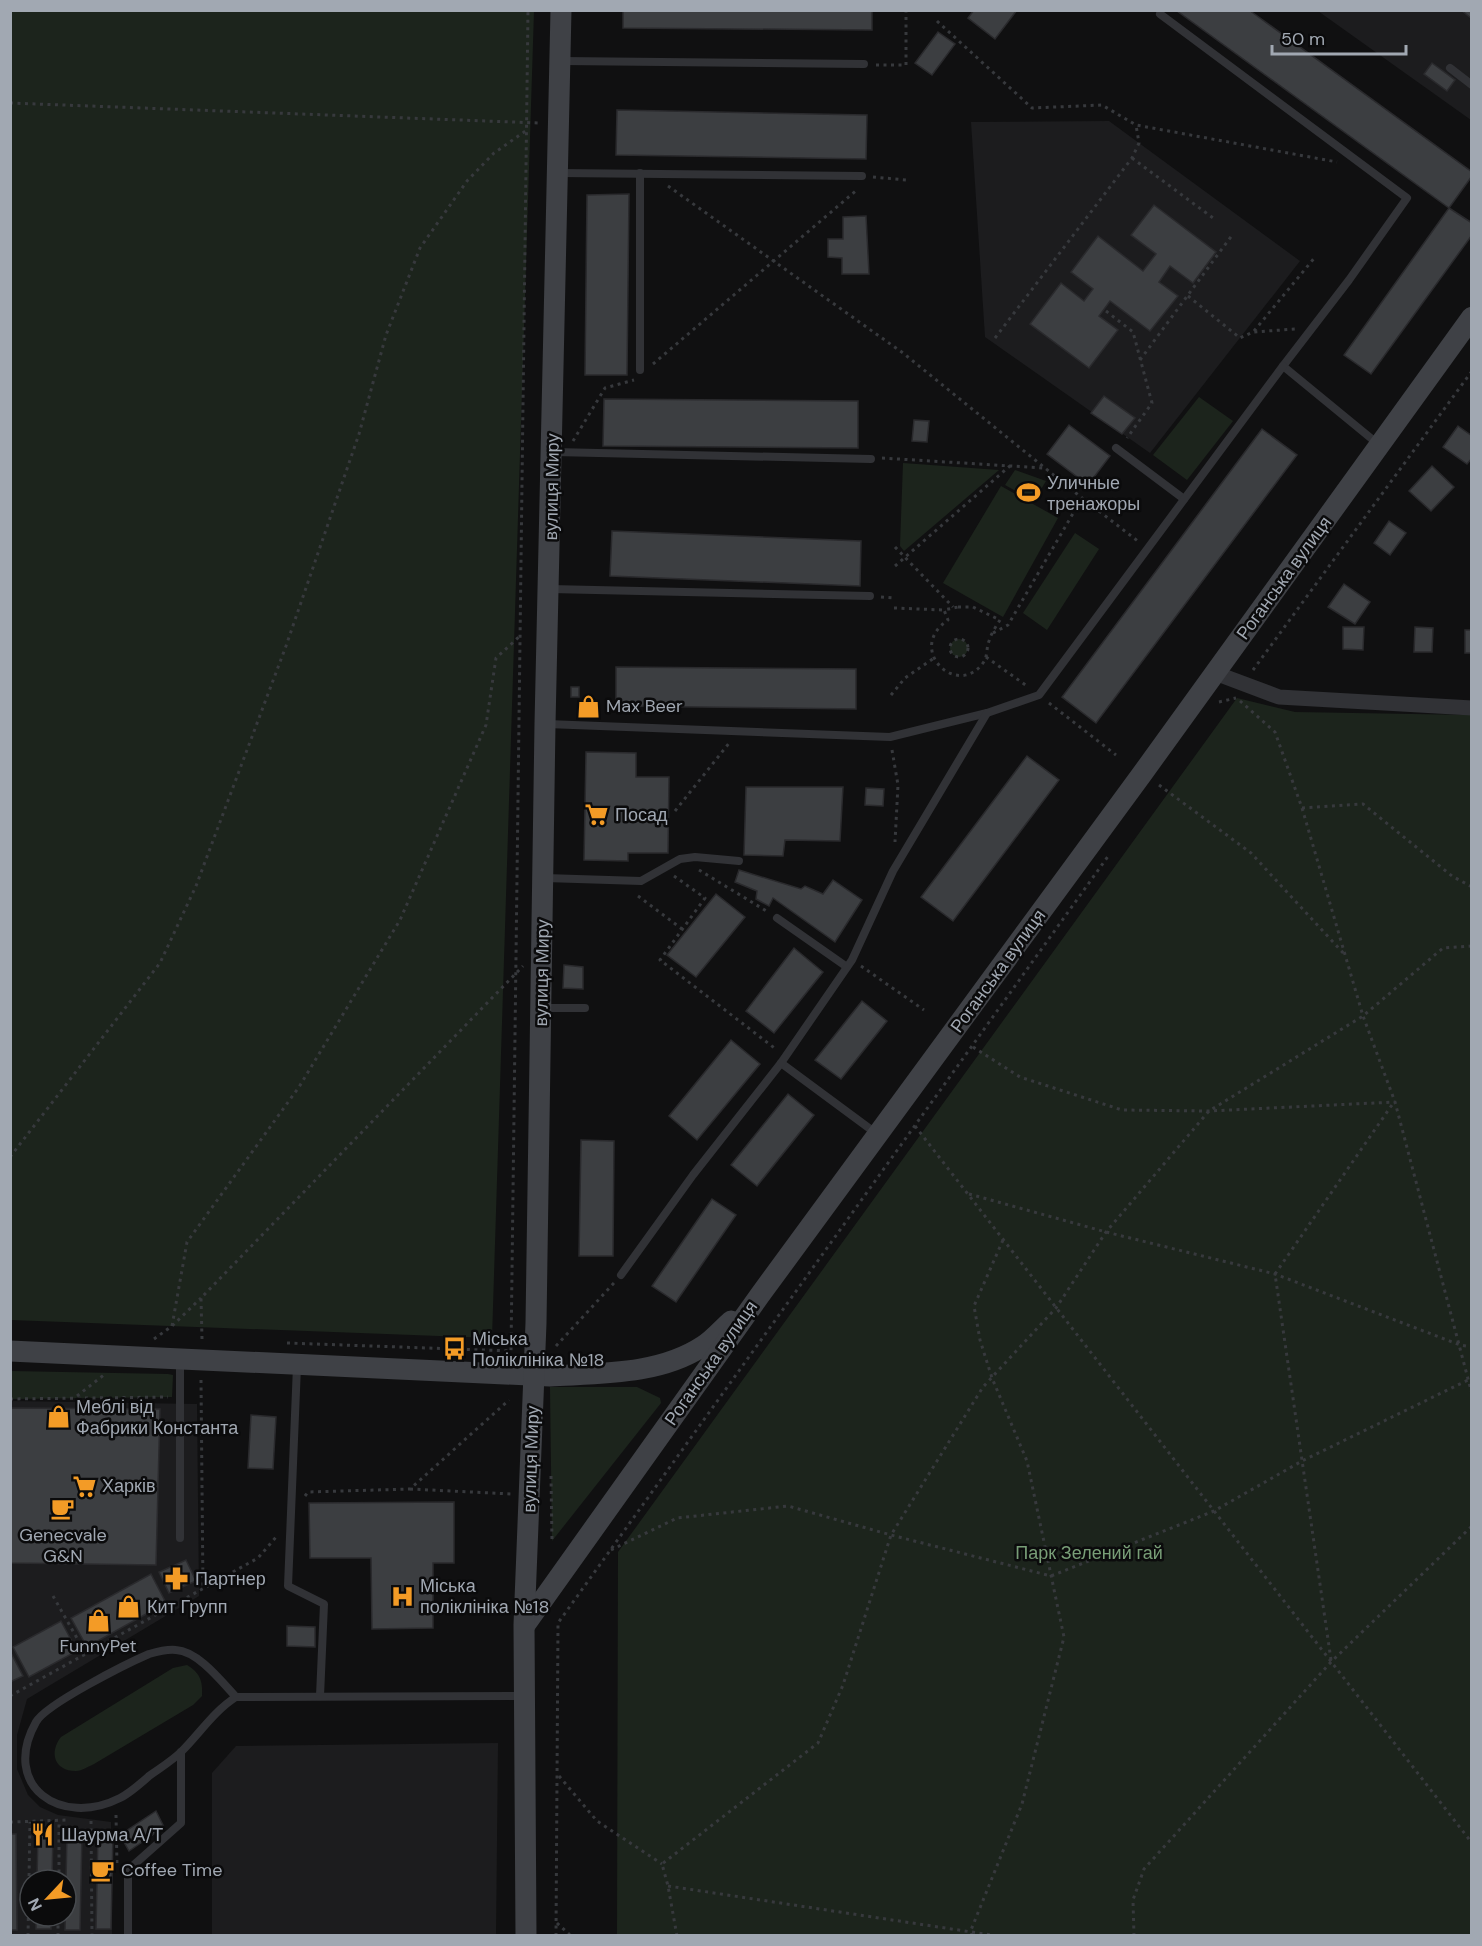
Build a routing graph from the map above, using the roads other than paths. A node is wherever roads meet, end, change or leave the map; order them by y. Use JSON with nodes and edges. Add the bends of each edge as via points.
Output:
{"nodes":[{"id":1,"x":561,"y":10,"type":"edge"},
{"id":2,"x":1160,"y":14,"type":"dead end"},
{"id":3,"x":560,"y":61,"type":"junction"},
{"id":4,"x":864,"y":64,"type":"road end"},
{"id":5,"x":1450,"y":68,"type":"dead end"},
{"id":6,"x":1472,"y":85,"type":"edge"},
{"id":7,"x":558,"y":173,"type":"junction"},
{"id":8,"x":640,"y":173,"type":"junction"},
{"id":9,"x":862,"y":176,"type":"road end"},
{"id":10,"x":1472,"y":316,"type":"edge"},
{"id":11,"x":1282,"y":366,"type":"junction"},
{"id":12,"x":641,"y":371,"type":"road end"},
{"id":13,"x":1379,"y":445,"type":"junction"},
{"id":14,"x":1116,"y":448,"type":"dead end"},
{"id":15,"x":560,"y":450,"type":"junction"},
{"id":16,"x":872,"y":459,"type":"dead end"},
{"id":17,"x":1185,"y":499,"type":"junction"},
{"id":18,"x":550,"y":589,"type":"junction"},
{"id":19,"x":870,"y":596,"type":"dead end"},
{"id":20,"x":1215,"y":673,"type":"junction"},
{"id":21,"x":1472,"y":708,"type":"edge"},
{"id":22,"x":987,"y":713,"type":"junction"},
{"id":23,"x":545,"y":724,"type":"junction"},
{"id":24,"x":739,"y":861,"type":"dead end"},
{"id":25,"x":543,"y":878,"type":"junction"},
{"id":26,"x":777,"y":918,"type":"road end"},
{"id":27,"x":847,"y":967,"type":"junction"},
{"id":28,"x":541,"y":1008,"type":"junction"},
{"id":29,"x":585,"y":1008,"type":"dead end"},
{"id":30,"x":783,"y":1060,"type":"junction"},
{"id":31,"x":878,"y":1135,"type":"junction"},
{"id":32,"x":621,"y":1275,"type":"road end"},
{"id":33,"x":760,"y":1295,"type":"junction"},
{"id":34,"x":10,"y":1351,"type":"edge"},
{"id":35,"x":180,"y":1358,"type":"junction"},
{"id":36,"x":297,"y":1364,"type":"junction"},
{"id":37,"x":534,"y":1377,"type":"junction"},
{"id":38,"x":180,"y":1538,"type":"dead end"},
{"id":39,"x":524,"y":1625,"type":"junction"},
{"id":40,"x":320,"y":1695,"type":"junction"},
{"id":41,"x":524,"y":1696,"type":"junction"},
{"id":42,"x":236,"y":1697,"type":"junction"},
{"id":43,"x":181,"y":1752,"type":"junction"},
{"id":44,"x":128,"y":1935,"type":"edge"},
{"id":45,"x":526,"y":1935,"type":"edge"}],
"edges":[{"from":1,"to":3,"type":"street","name":"вулиця Миру"},
{"from":2,"to":11,"type":"lane","via":[[1407,198],[1350,280]]},
{"from":3,"to":4,"type":"lane"},
{"from":3,"to":7,"type":"street","name":"вулиця Миру"},
{"from":5,"to":6,"type":"lane"},
{"from":7,"to":8,"type":"lane"},
{"from":7,"to":15,"type":"street","name":"вулиця Миру"},
{"from":8,"to":9,"type":"lane"},
{"from":8,"to":12,"type":"lane"},
{"from":10,"to":13,"type":"street","name":"Роганська вулиця"},
{"from":11,"to":13,"type":"lane"},
{"from":11,"to":17,"type":"lane"},
{"from":13,"to":20,"type":"street","name":"Роганська вулиця"},
{"from":14,"to":17,"type":"lane"},
{"from":15,"to":16,"type":"lane"},
{"from":15,"to":18,"type":"street","name":"вулиця Миру"},
{"from":17,"to":22,"type":"lane","via":[[1039,695]]},
{"from":18,"to":19,"type":"lane"},
{"from":18,"to":23,"type":"street","name":"вулиця Миру"},
{"from":20,"to":21,"type":"street","via":[[1279,698]]},
{"from":20,"to":31,"type":"street","name":"Роганська вулиця"},
{"from":22,"to":23,"type":"lane","via":[[890,737]]},
{"from":22,"to":27,"type":"lane","via":[[893,871]]},
{"from":23,"to":25,"type":"street","name":"вулиця Миру"},
{"from":24,"to":25,"type":"lane","via":[[680,859],[641,881]]},
{"from":25,"to":28,"type":"street","name":"вулиця Миру"},
{"from":26,"to":27,"type":"lane"},
{"from":27,"to":30,"type":"lane"},
{"from":28,"to":29,"type":"lane"},
{"from":28,"to":37,"type":"street","name":"вулиця Миру"},
{"from":30,"to":31,"type":"lane"},
{"from":30,"to":32,"type":"lane"},
{"from":31,"to":33,"type":"street","name":"Роганська вулиця"},
{"from":33,"to":37,"type":"street","via":[[703,1346],[668,1363],[635,1370]]},
{"from":33,"to":39,"type":"street","name":"Роганська вулиця"},
{"from":34,"to":35,"type":"street"},
{"from":35,"to":36,"type":"street"},
{"from":35,"to":38,"type":"lane"},
{"from":36,"to":37,"type":"street"},
{"from":36,"to":40,"type":"lane","via":[[288,1587],[324,1604]]},
{"from":37,"to":39,"type":"street","name":"вулиця Миру"},
{"from":39,"to":41,"type":"street","name":"вулиця Миру"},
{"from":40,"to":41,"type":"lane"},
{"from":40,"to":42,"type":"lane"},
{"from":41,"to":45,"type":"street","name":"вулиця Миру"},
{"from":42,"to":43,"type":"lane","via":[[222,1706]]},
{"from":42,"to":43,"type":"lane","via":[[199,1659],[177,1650],[151,1654],[83,1688],[37,1720],[25,1749],[25,1773],[37,1791],[54,1805],[97,1808],[122,1797]]},
{"from":43,"to":44,"type":"lane","via":[[181,1823],[128,1870]]}]}
